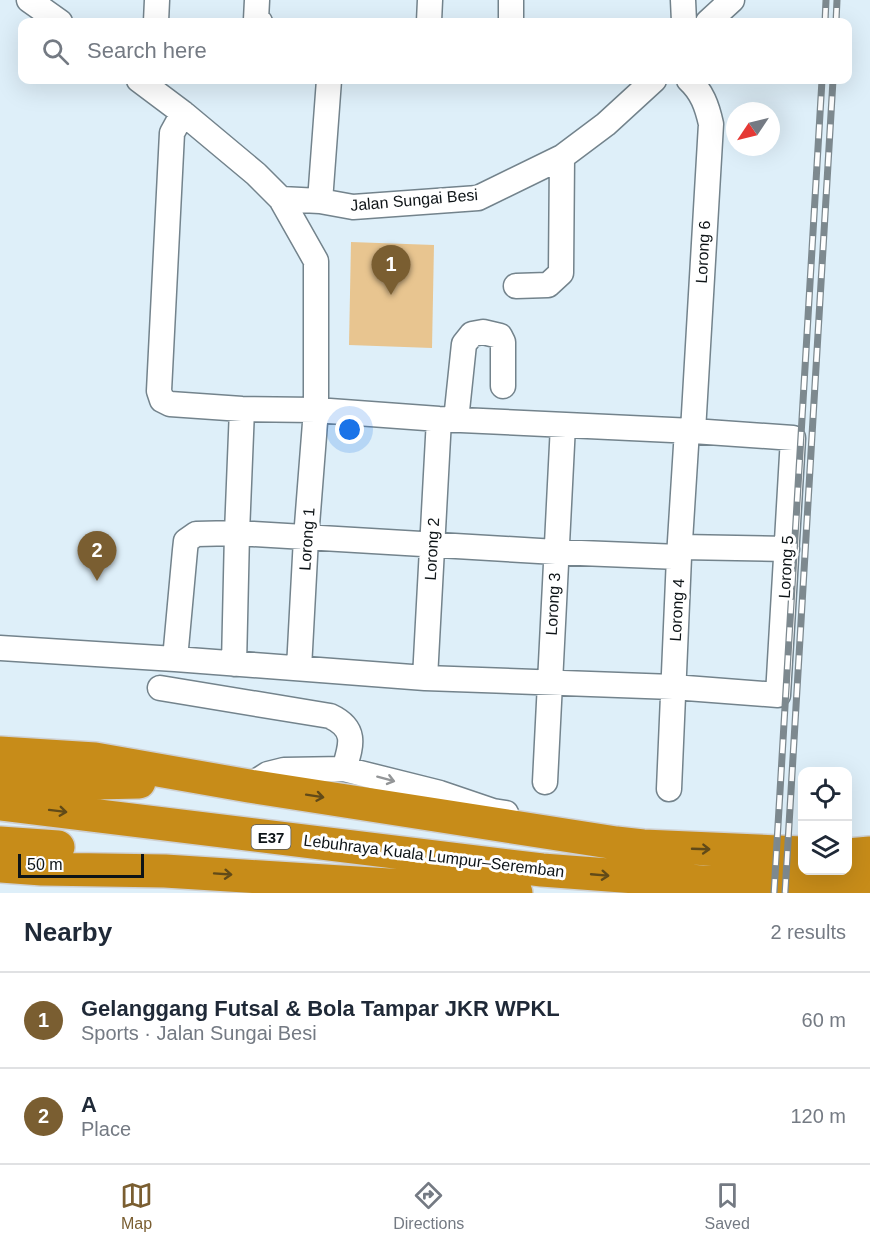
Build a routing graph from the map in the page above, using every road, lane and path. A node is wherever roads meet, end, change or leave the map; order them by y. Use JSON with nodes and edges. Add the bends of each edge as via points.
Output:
{"nodes":[{"id":1,"x":29,"y":0,"type":"edge"},
{"id":2,"x":157,"y":0,"type":"edge"},
{"id":3,"x":257,"y":0,"type":"edge"},
{"id":4,"x":430,"y":0,"type":"edge"},
{"id":5,"x":511,"y":0,"type":"edge"},
{"id":6,"x":683,"y":0,"type":"edge"},
{"id":7,"x":732,"y":0,"type":"edge"},
{"id":8,"x":54,"y":18,"type":"edge"},
{"id":9,"x":156,"y":18,"type":"edge"},
{"id":10,"x":256,"y":18,"type":"edge"},
{"id":11,"x":429,"y":18,"type":"edge"},
{"id":12,"x":511,"y":18,"type":"edge"},
{"id":13,"x":684,"y":18,"type":"edge"},
{"id":14,"x":712,"y":18,"type":"edge"},
{"id":15,"x":144,"y":84,"type":"edge"},
{"id":16,"x":328,"y":84,"type":"edge"},
{"id":17,"x":650,"y":84,"type":"edge"},
{"id":18,"x":693,"y":84,"type":"edge"},
{"id":19,"x":183,"y":113,"type":"junction"},
{"id":20,"x":562,"y":157,"type":"junction"},
{"id":21,"x":281,"y":199,"type":"junction"},
{"id":22,"x":320,"y":201,"type":"junction"},
{"id":23,"x":516,"y":286,"type":"dead end"},
{"id":24,"x":503,"y":386,"type":"dead end"},
{"id":25,"x":242,"y":409,"type":"junction"},
{"id":26,"x":316,"y":410,"type":"junction"},
{"id":27,"x":447,"y":420,"type":"junction"},
{"id":28,"x":563,"y":425,"type":"junction"},
{"id":29,"x":690,"y":431,"type":"junction"},
{"id":30,"x":237,"y":533,"type":"junction"},
{"id":31,"x":306,"y":538,"type":"junction"},
{"id":32,"x":432,"y":545,"type":"junction"},
{"id":33,"x":787,"y":549,"type":"junction"},
{"id":34,"x":556,"y":552,"type":"junction"},
{"id":35,"x":680,"y":552,"type":"junction"},
{"id":36,"x":0,"y":648,"type":"edge"},
{"id":37,"x":174,"y":659,"type":"junction"},
{"id":38,"x":234,"y":664,"type":"junction"},
{"id":39,"x":299,"y":668,"type":"junction"},
{"id":40,"x":425,"y":678,"type":"junction"},
{"id":41,"x":549,"y":682,"type":"junction"},
{"id":42,"x":673,"y":687,"type":"junction"},
{"id":43,"x":160,"y":688,"type":"dead end"},
{"id":44,"x":0,"y":753,"type":"edge"},
{"id":45,"x":344,"y":769,"type":"junction"},
{"id":46,"x":0,"y":777,"type":"edge"},
{"id":47,"x":216,"y":781,"type":"junction"},
{"id":48,"x":545,"y":782,"type":"dead end"},
{"id":49,"x":249,"y":786,"type":"junction"},
{"id":50,"x":669,"y":789,"type":"dead end"},
{"id":51,"x":0,"y":804,"type":"edge"},
{"id":52,"x":0,"y":843,"type":"edge"},
{"id":53,"x":616,"y":843,"type":"junction"},
{"id":54,"x":798,"y":853,"type":"edge"},
{"id":55,"x":870,"y":853,"type":"edge"},
{"id":56,"x":852,"y":855,"type":"edge"},
{"id":57,"x":852,"y":862,"type":"edge"},
{"id":58,"x":870,"y":862,"type":"edge"},
{"id":59,"x":798,"y":864,"type":"edge"},
{"id":60,"x":0,"y":866,"type":"edge"},
{"id":61,"x":870,"y":881,"type":"edge"},
{"id":62,"x":166,"y":882,"type":"edge"},
{"id":63,"x":0,"y":885,"type":"edge"},
{"id":64,"x":716,"y":887,"type":"edge"},
{"id":65,"x":516,"y":893,"type":"edge"}],
"edges":[{"from":1,"to":8,"type":"street"},
{"from":2,"to":9,"type":"street"},
{"from":3,"to":10,"type":"street"},
{"from":4,"to":11,"type":"street"},
{"from":5,"to":12,"type":"street"},
{"from":6,"to":13,"type":"street"},
{"from":7,"to":14,"type":"street"},
{"from":15,"to":19,"type":"street"},
{"from":16,"to":22,"type":"street"},
{"from":17,"to":20,"type":"street","name":"Jalan Sungai Besi"},
{"from":18,"to":29,"type":"street","name":"Lorong 6","via":[[707,105],[711,124]]},
{"from":19,"to":21,"type":"street"},
{"from":19,"to":25,"type":"street","via":[[172,133],[159,391],[162,400],[171,404]]},
{"from":20,"to":22,"type":"street","name":"Jalan Sungai Besi","via":[[478,198],[353,207]]},
{"from":20,"to":23,"type":"street","via":[[561,273],[548,285]]},
{"from":21,"to":22,"type":"street","name":"Jalan Sungai Besi"},
{"from":21,"to":26,"type":"street","via":[[316,261]]},
{"from":24,"to":27,"type":"street","name":"Lorong 2","via":[[500,336],[472,334],[464,344]]},
{"from":25,"to":26,"type":"street"},
{"from":25,"to":30,"type":"street"},
{"from":26,"to":27,"type":"street"},
{"from":26,"to":31,"type":"street","name":"Lorong 1"},
{"from":27,"to":28,"type":"street"},
{"from":27,"to":32,"type":"street","name":"Lorong 2"},
{"from":28,"to":29,"type":"street"},
{"from":28,"to":34,"type":"street","name":"Lorong 3"},
{"from":29,"to":33,"type":"street","name":"Lorong 5","via":[[793,438]]},
{"from":29,"to":35,"type":"street","name":"Lorong 4"},
{"from":30,"to":31,"type":"street"},
{"from":30,"to":37,"type":"street","via":[[196,534],[186,541]]},
{"from":30,"to":38,"type":"street"},
{"from":31,"to":32,"type":"street"},
{"from":31,"to":39,"type":"street","name":"Lorong 1"},
{"from":32,"to":34,"type":"street"},
{"from":32,"to":40,"type":"street","name":"Lorong 2"},
{"from":33,"to":35,"type":"street"},
{"from":33,"to":42,"type":"street","name":"Lorong 5","via":[[778,695]]},
{"from":34,"to":35,"type":"street"},
{"from":34,"to":41,"type":"street","name":"Lorong 3"},
{"from":35,"to":42,"type":"street","name":"Lorong 4"},
{"from":36,"to":37,"type":"street"},
{"from":37,"to":38,"type":"street"},
{"from":38,"to":39,"type":"street"},
{"from":39,"to":40,"type":"street"},
{"from":40,"to":41,"type":"street"},
{"from":41,"to":42,"type":"street"},
{"from":41,"to":48,"type":"street","name":"Lorong 3"},
{"from":42,"to":50,"type":"street","name":"Lorong 4"},
{"from":43,"to":45,"type":"street","via":[[340,720],[351,744]]},
{"from":44,"to":47,"type":"highway","via":[[95,759]]},
{"from":45,"to":49,"type":"street","via":[[284,770],[268,774]]},
{"from":45,"to":53,"type":"street","one_way":true,"via":[[493,811],[570,827]]},
{"from":46,"to":47,"type":"highway","via":[[95,783]]},
{"from":47,"to":49,"type":"highway"},
{"from":49,"to":53,"type":"highway","one_way":true},
{"from":51,"to":64,"type":"highway","name":"Lebuhraya Kuala Lumpur–Seremban","number":"E37","one_way":true,"via":[[542,870]]},
{"from":52,"to":62,"type":"highway","via":[[98,850]]},
{"from":53,"to":54,"type":"highway","one_way":true},
{"from":55,"to":56,"type":"highway"},
{"from":57,"to":58,"type":"highway"},
{"from":59,"to":64,"type":"highway","via":[[738,866]]},
{"from":60,"to":62,"type":"highway"},
{"from":61,"to":64,"type":"highway","name":"Lebuhraya Kuala Lumpur–Seremban","number":"E37","via":[[768,881]]},
{"from":62,"to":63,"type":"highway"},
{"from":62,"to":65,"type":"highway","one_way":true}]}
